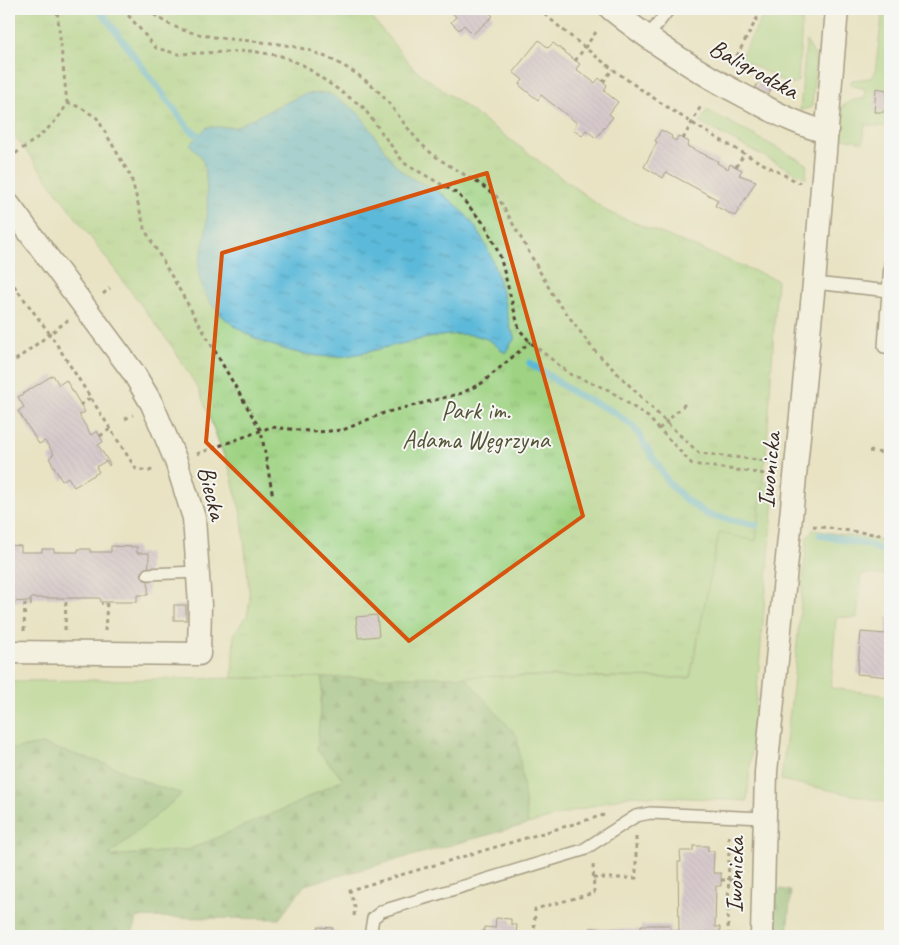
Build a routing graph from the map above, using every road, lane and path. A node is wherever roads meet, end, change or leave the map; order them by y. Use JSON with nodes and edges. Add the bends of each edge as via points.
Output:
{"nodes":[{"id":1,"x":57,"y":9,"type":"edge"},
{"id":2,"x":122,"y":9,"type":"edge"},
{"id":3,"x":148,"y":9,"type":"edge"},
{"id":4,"x":539,"y":9,"type":"edge"},
{"id":5,"x":611,"y":9,"type":"edge"},
{"id":6,"x":670,"y":9,"type":"edge"},
{"id":7,"x":762,"y":9,"type":"edge"},
{"id":8,"x":837,"y":9,"type":"edge"},
{"id":9,"x":596,"y":32,"type":"dead end"},
{"id":10,"x":647,"y":38,"type":"junction"},
{"id":11,"x":583,"y":48,"type":"junction"},
{"id":12,"x":575,"y":60,"type":"dead end"},
{"id":13,"x":613,"y":69,"type":"junction"},
{"id":14,"x":603,"y":82,"type":"dead end"},
{"id":15,"x":720,"y":84,"type":"junction"},
{"id":16,"x":67,"y":103,"type":"junction"},
{"id":17,"x":702,"y":104,"type":"dead end"},
{"id":18,"x":692,"y":124,"type":"junction"},
{"id":19,"x":827,"y":132,"type":"junction"},
{"id":20,"x":683,"y":139,"type":"dead end"},
{"id":21,"x":745,"y":153,"type":"junction"},
{"id":22,"x":9,"y":158,"type":"edge"},
{"id":23,"x":736,"y":167,"type":"dead end"},
{"id":24,"x":802,"y":184,"type":"dead end"},
{"id":25,"x":9,"y":205,"type":"edge"},
{"id":26,"x":890,"y":264,"type":"edge"},
{"id":27,"x":9,"y":278,"type":"edge"},
{"id":28,"x":814,"y":283,"type":"junction"},
{"id":29,"x":16,"y":288,"type":"junction"},
{"id":30,"x":889,"y":290,"type":"edge"},
{"id":31,"x":9,"y":294,"type":"edge"},
{"id":32,"x":62,"y":324,"type":"dead end"},
{"id":33,"x":50,"y":334,"type":"junction"},
{"id":34,"x":530,"y":342,"type":"junction"},
{"id":35,"x":884,"y":347,"type":"dead end"},
{"id":36,"x":9,"y":365,"type":"edge"},
{"id":37,"x":90,"y":398,"type":"junction"},
{"id":38,"x":684,"y":404,"type":"dead end"},
{"id":39,"x":80,"y":405,"type":"dead end"},
{"id":40,"x":666,"y":422,"type":"junction"},
{"id":41,"x":110,"y":429,"type":"junction"},
{"id":42,"x":659,"y":429,"type":"junction"},
{"id":43,"x":261,"y":431,"type":"junction"},
{"id":44,"x":100,"y":436,"type":"dead end"},
{"id":45,"x":206,"y":450,"type":"dead end"},
{"id":46,"x":869,"y":451,"type":"dead end"},
{"id":47,"x":890,"y":454,"type":"edge"},
{"id":48,"x":148,"y":471,"type":"dead end"},
{"id":49,"x":796,"y":471,"type":"junction"},
{"id":50,"x":273,"y":497,"type":"dead end"},
{"id":51,"x":814,"y":517,"type":"dead end"},
{"id":52,"x":890,"y":526,"type":"edge"},
{"id":53,"x":198,"y":572,"type":"junction"},
{"id":54,"x":148,"y":574,"type":"dead end"},
{"id":55,"x":66,"y":598,"type":"dead end"},
{"id":56,"x":25,"y":602,"type":"dead end"},
{"id":57,"x":107,"y":602,"type":"dead end"},
{"id":58,"x":16,"y":652,"type":"edge"},
{"id":59,"x":65,"y":653,"type":"junction"},
{"id":60,"x":105,"y":653,"type":"junction"},
{"id":61,"x":636,"y":816,"type":"junction"},
{"id":62,"x":730,"y":816,"type":"junction"},
{"id":63,"x":763,"y":818,"type":"junction"},
{"id":64,"x":594,"y":878,"type":"dead end"},
{"id":65,"x":721,"y":880,"type":"dead end"},
{"id":66,"x":729,"y":880,"type":"junction"},
{"id":67,"x":748,"y":880,"type":"dead end"},
{"id":68,"x":572,"y":899,"type":"dead end"},
{"id":69,"x":354,"y":917,"type":"dead end"},
{"id":70,"x":720,"y":934,"type":"dead end"},
{"id":71,"x":728,"y":935,"type":"edge"},
{"id":72,"x":754,"y":935,"type":"edge"},
{"id":73,"x":370,"y":936,"type":"edge"},
{"id":74,"x":534,"y":936,"type":"edge"}],
"edges":[{"from":1,"to":16,"type":"path"},
{"from":2,"to":34,"type":"path","via":[[156,48],[178,54],[251,51],[281,56],[303,65],[363,107],[404,163],[458,194],[486,226],[500,256],[519,329]]},
{"from":3,"to":40,"type":"path","via":[[175,27],[231,40],[275,43],[319,53],[368,83],[429,151],[499,199],[564,311],[593,349]]},
{"from":4,"to":11,"type":"path"},
{"from":5,"to":10,"type":"street","name":"Baligrodzka"},
{"from":6,"to":10,"type":"lane"},
{"from":7,"to":15,"type":"path"},
{"from":8,"to":19,"type":"street","name":"Iwonicka"},
{"from":9,"to":11,"type":"path"},
{"from":10,"to":15,"type":"street","name":"Baligrodzka"},
{"from":11,"to":12,"type":"path"},
{"from":11,"to":13,"type":"path"},
{"from":13,"to":14,"type":"path"},
{"from":13,"to":18,"type":"path"},
{"from":15,"to":19,"type":"street","name":"Baligrodzka","via":[[790,121]]},
{"from":16,"to":22,"type":"path","via":[[50,126]]},
{"from":16,"to":43,"type":"path","via":[[80,106],[97,118],[110,139],[131,177],[145,230]]},
{"from":17,"to":18,"type":"path"},
{"from":18,"to":20,"type":"path"},
{"from":18,"to":21,"type":"path"},
{"from":19,"to":28,"type":"street","name":"Iwonicka"},
{"from":21,"to":23,"type":"path"},
{"from":21,"to":24,"type":"path"},
{"from":25,"to":53,"type":"street","name":"Biecka","via":[[152,404],[176,461],[194,518]]},
{"from":26,"to":30,"type":"lane"},
{"from":27,"to":29,"type":"path"},
{"from":28,"to":30,"type":"lane"},
{"from":28,"to":49,"type":"street","name":"Iwonicka"},
{"from":29,"to":31,"type":"path"},
{"from":29,"to":33,"type":"path"},
{"from":30,"to":35,"type":"lane"},
{"from":32,"to":33,"type":"path"},
{"from":33,"to":36,"type":"path"},
{"from":33,"to":37,"type":"path"},
{"from":34,"to":42,"type":"path","via":[[570,374],[609,390],[648,417]]},
{"from":34,"to":43,"type":"path","via":[[482,383],[462,393],[384,413],[343,430],[317,432],[271,427]]},
{"from":37,"to":39,"type":"path"},
{"from":37,"to":41,"type":"path"},
{"from":38,"to":40,"type":"path"},
{"from":40,"to":42,"type":"path"},
{"from":40,"to":49,"type":"path","via":[[699,454]]},
{"from":41,"to":44,"type":"path"},
{"from":41,"to":48,"type":"path","via":[[136,470]]},
{"from":42,"to":49,"type":"path","via":[[692,464]]},
{"from":43,"to":45,"type":"path"},
{"from":43,"to":50,"type":"path"},
{"from":46,"to":47,"type":"path"},
{"from":49,"to":63,"type":"street","name":"Iwonicka"},
{"from":51,"to":52,"type":"path","via":[[813,526],[889,536]]},
{"from":53,"to":54,"type":"lane"},
{"from":53,"to":60,"type":"street","name":"Biecka","via":[[199,654]]},
{"from":55,"to":59,"type":"path"},
{"from":56,"to":58,"type":"path"},
{"from":57,"to":60,"type":"path"},
{"from":58,"to":59,"type":"street","name":"Biecka"},
{"from":59,"to":60,"type":"street","name":"Biecka"},
{"from":61,"to":62,"type":"lane","via":[[650,813]]},
{"from":61,"to":64,"type":"path","via":[[636,878]]},
{"from":61,"to":69,"type":"path","via":[[627,810],[592,818],[350,890]]},
{"from":61,"to":73,"type":"lane","via":[[583,850],[382,912],[373,918]]},
{"from":62,"to":63,"type":"lane"},
{"from":62,"to":66,"type":"path"},
{"from":63,"to":72,"type":"street","name":"Iwonicka"},
{"from":65,"to":66,"type":"path"},
{"from":66,"to":67,"type":"path"},
{"from":66,"to":71,"type":"path"},
{"from":68,"to":74,"type":"path","via":[[535,909]]},
{"from":70,"to":71,"type":"path"},
{"from":71,"to":72,"type":"path"}]}
